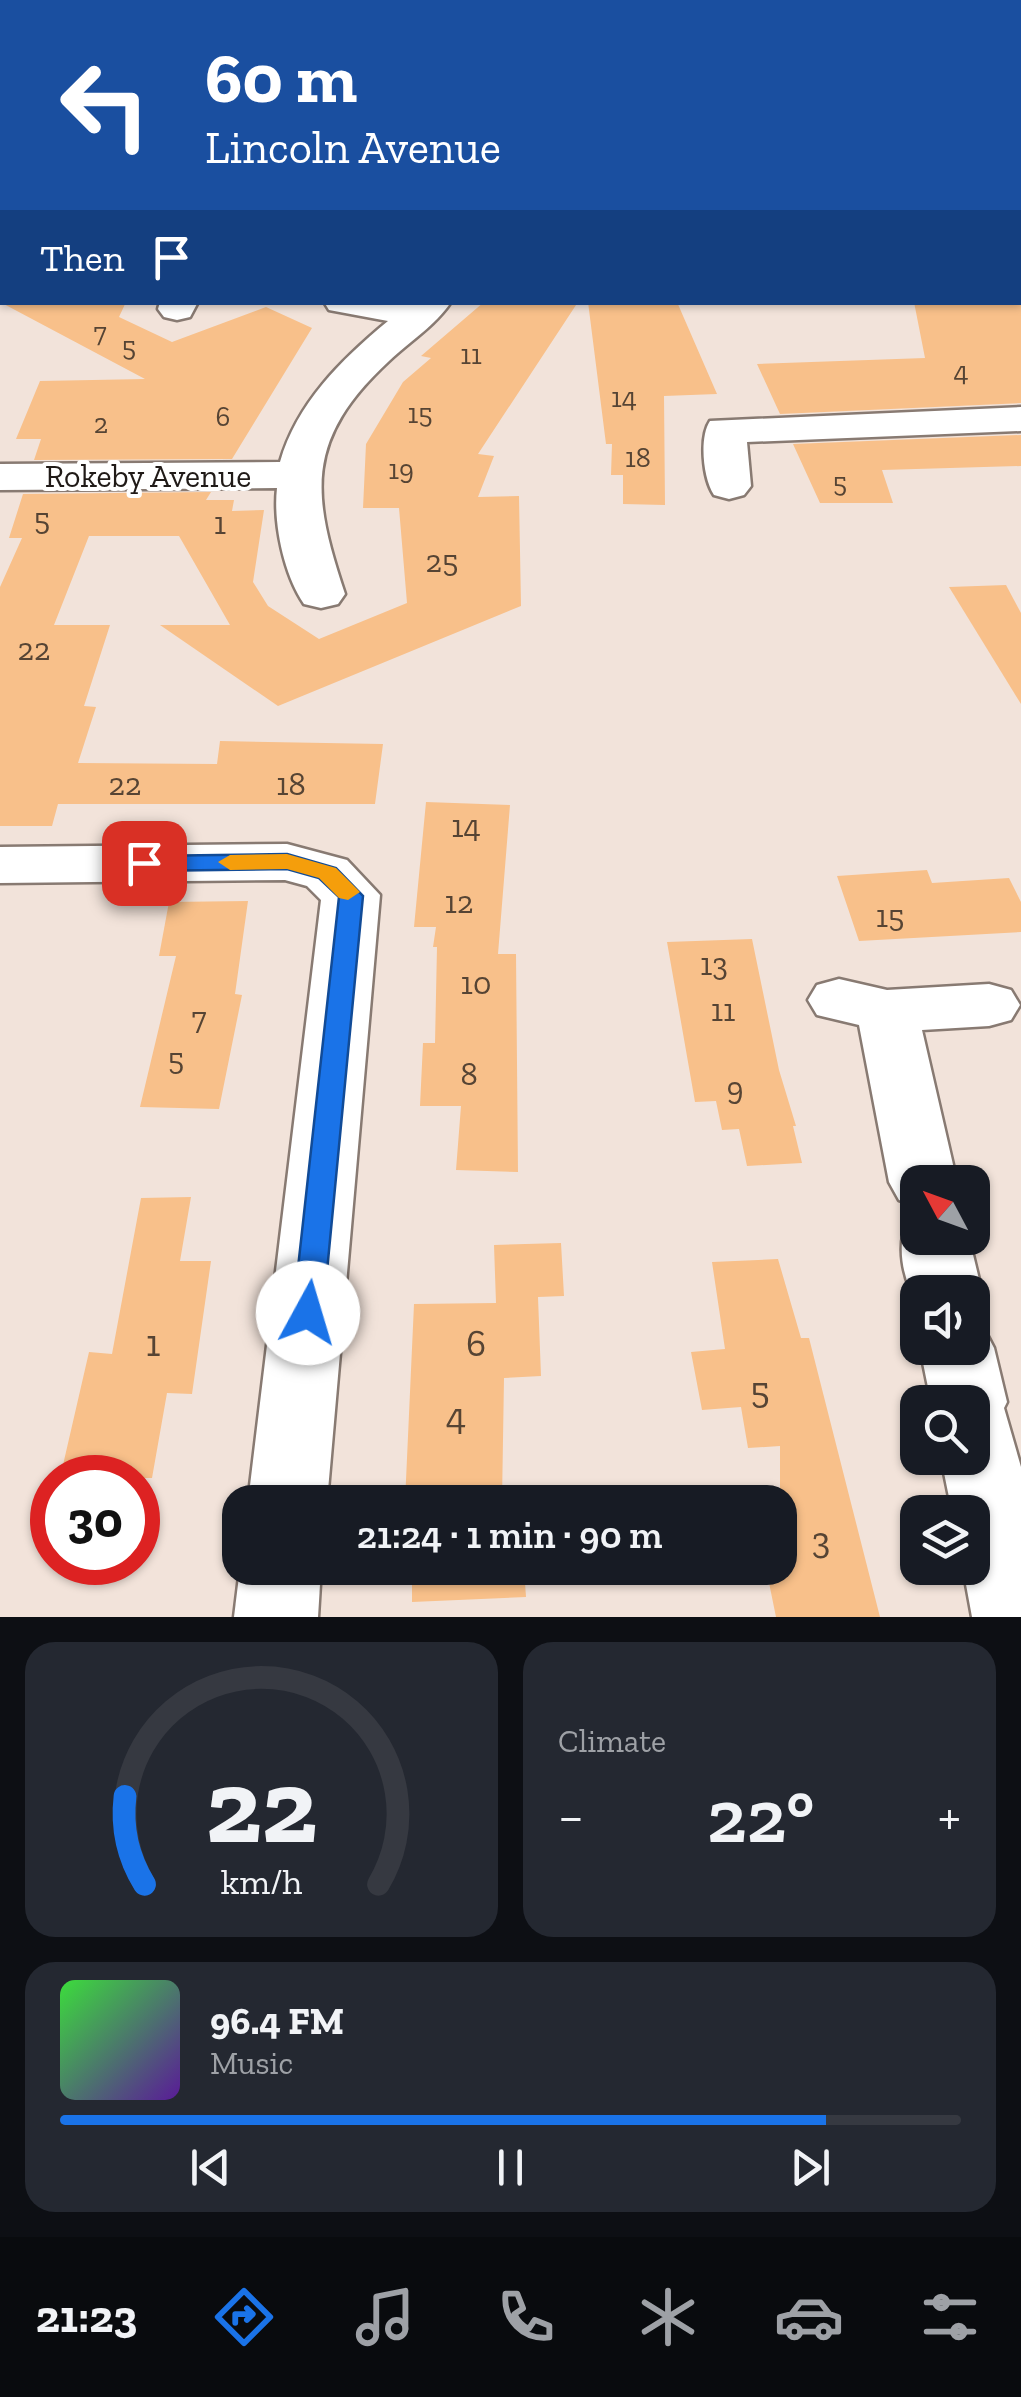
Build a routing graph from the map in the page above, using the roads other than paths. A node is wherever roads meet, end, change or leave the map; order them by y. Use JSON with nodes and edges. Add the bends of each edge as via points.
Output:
{"nodes":[{"id":1,"x":378,"y":305,"type":"edge"},
{"id":2,"x":426,"y":309,"type":"edge"},
{"id":3,"x":1021,"y":418,"type":"edge"},
{"id":4,"x":296,"y":475,"type":"junction"},
{"id":5,"x":0,"y":477,"type":"edge"},
{"id":6,"x":729,"y":486,"type":"dead end"},
{"id":7,"x":322,"y":594,"type":"dead end"},
{"id":8,"x":0,"y":864,"type":"edge"},
{"id":9,"x":989,"y":1005,"type":"dead end"},
{"id":10,"x":917,"y":1165,"type":"edge"},
{"id":11,"x":984,"y":1475,"type":"edge"},
{"id":12,"x":290,"y":1485,"type":"edge"},
{"id":13,"x":279,"y":1585,"type":"edge"},
{"id":14,"x":276,"y":1617,"type":"edge"},
{"id":15,"x":1014,"y":1617,"type":"edge"}],
"edges":[{"from":1,"to":2,"type":"street"},
{"from":2,"to":4,"type":"street","via":[[341,382]]},
{"from":3,"to":6,"type":"street","via":[[725,430]]},
{"from":4,"to":5,"type":"street","name":"Rokeby Avenue"},
{"from":4,"to":7,"type":"street","via":[[303,549]]},
{"from":8,"to":12,"type":"street","via":[[287,862],[327,873],[351,896]]},
{"from":9,"to":10,"type":"street","via":[[863,1006]]},
{"from":11,"to":15,"type":"street"},
{"from":13,"to":14,"type":"street"}]}
